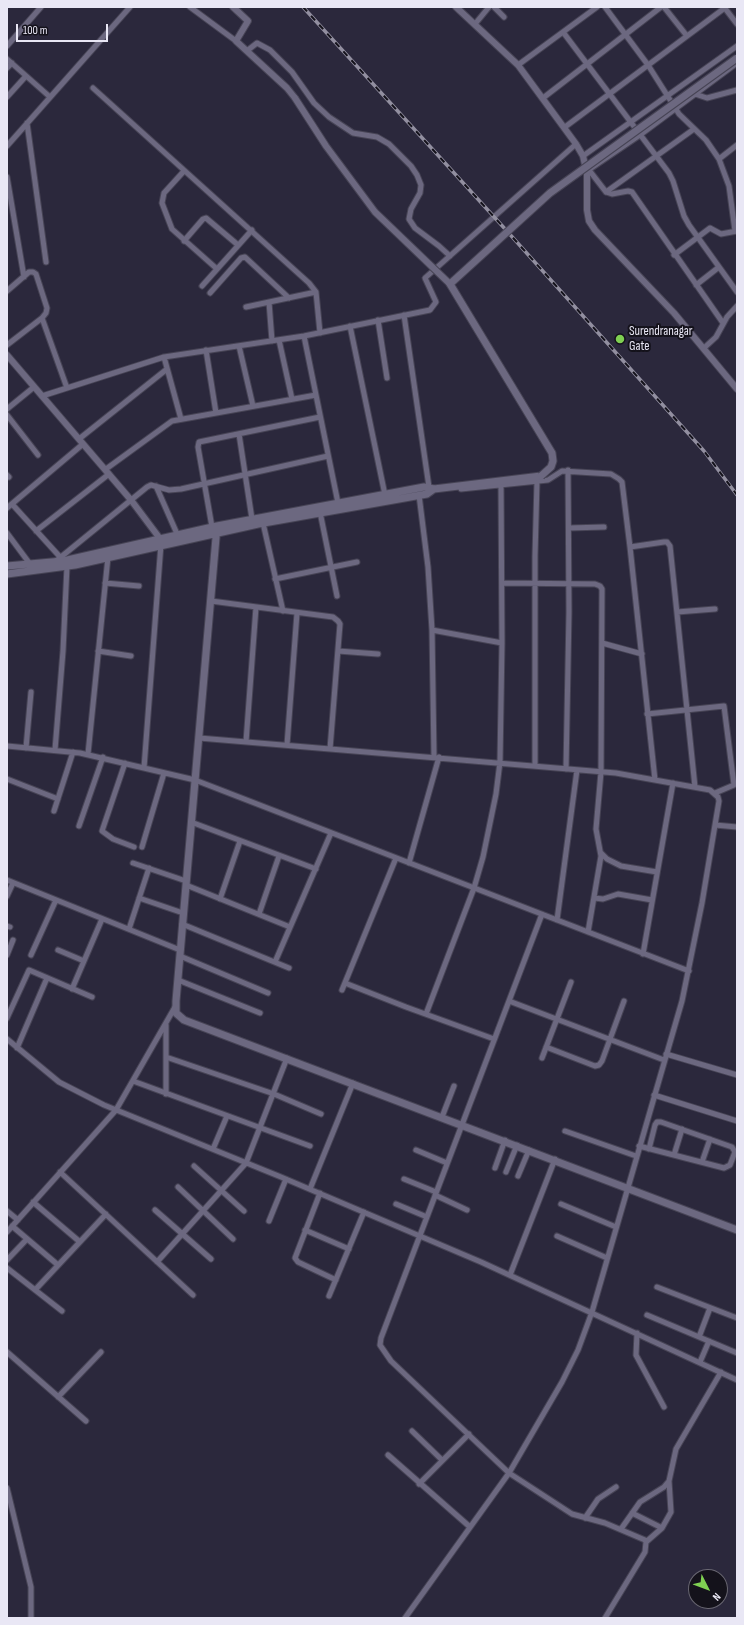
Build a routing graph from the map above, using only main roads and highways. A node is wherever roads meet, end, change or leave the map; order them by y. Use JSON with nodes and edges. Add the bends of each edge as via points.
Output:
{"nodes":[{"id":1,"x":737,"y":58,"type":"edge"},
{"id":2,"x":431,"y":489,"type":"junction"},
{"id":3,"x":215,"y":529,"type":"junction"},
{"id":4,"x":161,"y":543,"type":"junction"},
{"id":5,"x":7,"y":566,"type":"edge"},
{"id":6,"x":7,"y":574,"type":"edge"},
{"id":7,"x":737,"y":1230,"type":"edge"}],
"edges":[{"from":1,"to":2,"type":"main road","bridge":true,"via":[[550,193],[450,284],[552,453],[553,461],[551,467],[539,479]]},
{"from":2,"to":3,"type":"main road","via":[[338,503],[252,519]]},
{"from":2,"to":3,"type":"main road","via":[[420,495]]},
{"from":3,"to":4,"type":"main road"},
{"from":3,"to":4,"type":"main road","via":[[178,536]]},
{"from":3,"to":7,"type":"main road","via":[[176,1013],[184,1020]]},
{"from":4,"to":5,"type":"main road"},
{"from":4,"to":6,"type":"main road","via":[[108,558]]}]}
